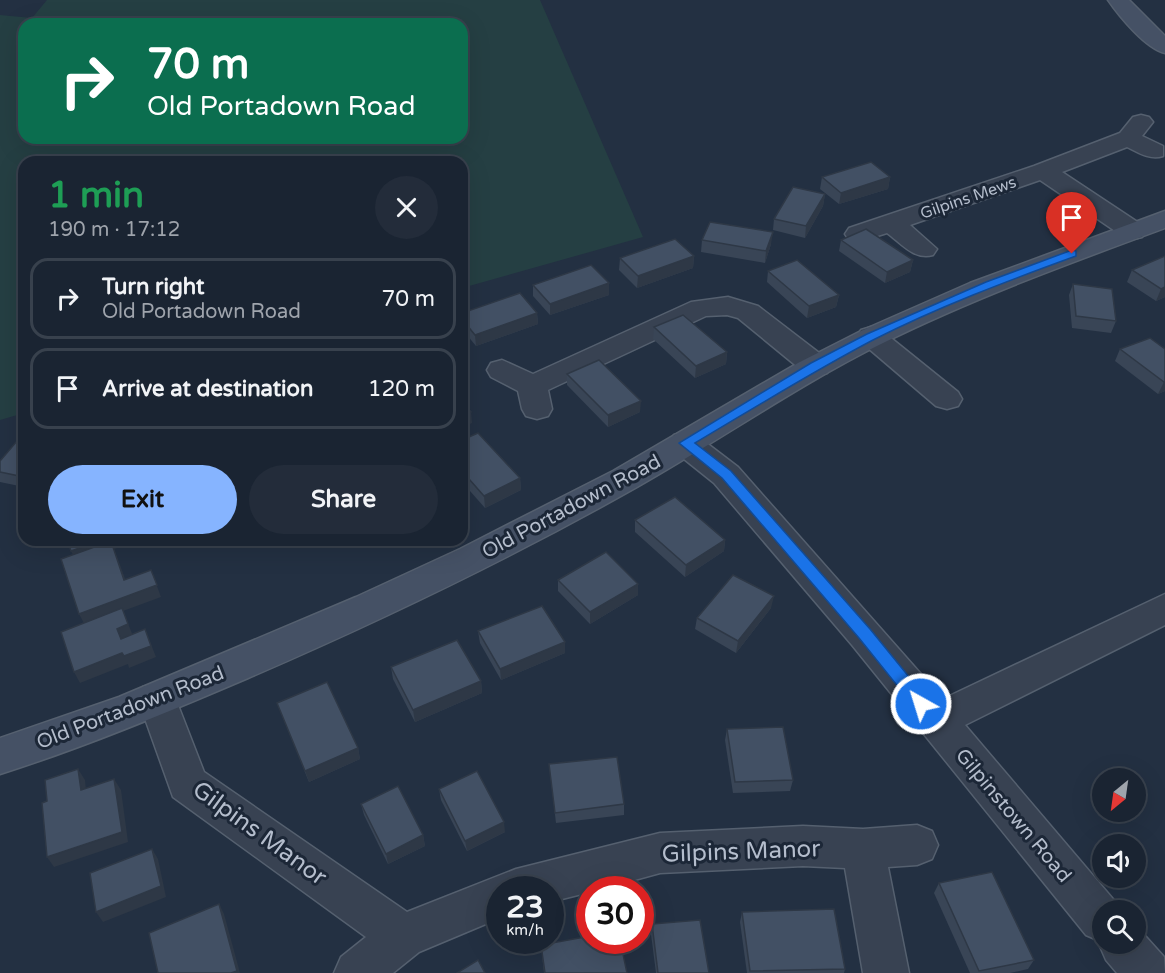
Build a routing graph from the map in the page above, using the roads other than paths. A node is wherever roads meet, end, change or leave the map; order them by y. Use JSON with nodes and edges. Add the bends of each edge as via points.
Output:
{"nodes":[{"id":1,"x":1118,"y":0,"type":"edge"},
{"id":2,"x":1165,"y":47,"type":"edge"},
{"id":3,"x":1155,"y":150,"type":"dead end"},
{"id":4,"x":1043,"y":171,"type":"junction"},
{"id":5,"x":1165,"y":219,"type":"edge"},
{"id":6,"x":892,"y":224,"type":"junction"},
{"id":7,"x":1133,"y":231,"type":"junction"},
{"id":8,"x":858,"y":234,"type":"edge"},
{"id":9,"x":924,"y":249,"type":"dead end"},
{"id":10,"x":872,"y":336,"type":"junction"},
{"id":11,"x":816,"y":366,"type":"junction"},
{"id":12,"x":502,"y":370,"type":"dead end"},
{"id":13,"x":947,"y":399,"type":"dead end"},
{"id":14,"x":685,"y":443,"type":"junction"},
{"id":15,"x":1165,"y":608,"type":"edge"},
{"id":16,"x":156,"y":699,"type":"junction"},
{"id":17,"x":936,"y":722,"type":"junction"},
{"id":18,"x":0,"y":756,"type":"edge"},
{"id":19,"x":917,"y":845,"type":"dead end"},
{"id":20,"x":863,"y":849,"type":"junction"},
{"id":21,"x":564,"y":878,"type":"edge"},
{"id":22,"x":486,"y":902,"type":"edge"},
{"id":23,"x":1092,"y":908,"type":"edge"},
{"id":24,"x":403,"y":936,"type":"junction"},
{"id":25,"x":1131,"y":954,"type":"edge"},
{"id":26,"x":357,"y":973,"type":"edge"},
{"id":27,"x":886,"y":973,"type":"edge"},
{"id":28,"x":1148,"y":973,"type":"edge"}],
"edges":[{"from":1,"to":2,"type":"main road"},
{"from":3,"to":4,"type":"street","name":"Gilpins Mews","via":[[1135,130]]},
{"from":4,"to":6,"type":"street","name":"Gilpins Mews"},
{"from":4,"to":7,"type":"street"},
{"from":5,"to":7,"type":"main road","name":"Old Portadown Road"},
{"from":6,"to":8,"type":"street","name":"Gilpins Mews"},
{"from":6,"to":9,"type":"street","name":"Gilpins Mews"},
{"from":7,"to":10,"type":"main road","name":"Old Portadown Road","via":[[990,284]]},
{"from":10,"to":11,"type":"main road","name":"Old Portadown Road"},
{"from":10,"to":13,"type":"street"},
{"from":11,"to":12,"type":"street","via":[[730,296],[534,398]]},
{"from":11,"to":14,"type":"main road","name":"Old Portadown Road"},
{"from":14,"to":16,"type":"main road","name":"Old Portadown Road","via":[[460,566],[322,631]]},
{"from":14,"to":17,"type":"street","name":"Gilpinstown Road","via":[[726,475]]},
{"from":15,"to":17,"type":"street"},
{"from":16,"to":18,"type":"main road","name":"Old Portadown Road"},
{"from":16,"to":24,"type":"street","name":"Gilpins Manor","via":[[188,784]]},
{"from":17,"to":23,"type":"street","name":"Gilpinstown Road"},
{"from":19,"to":20,"type":"street","name":"Gilpins Manor"},
{"from":20,"to":21,"type":"street","name":"Gilpins Manor","via":[[804,846],[660,853]]},
{"from":20,"to":27,"type":"street"},
{"from":22,"to":24,"type":"street"},
{"from":24,"to":26,"type":"street"},
{"from":25,"to":28,"type":"street"}]}
